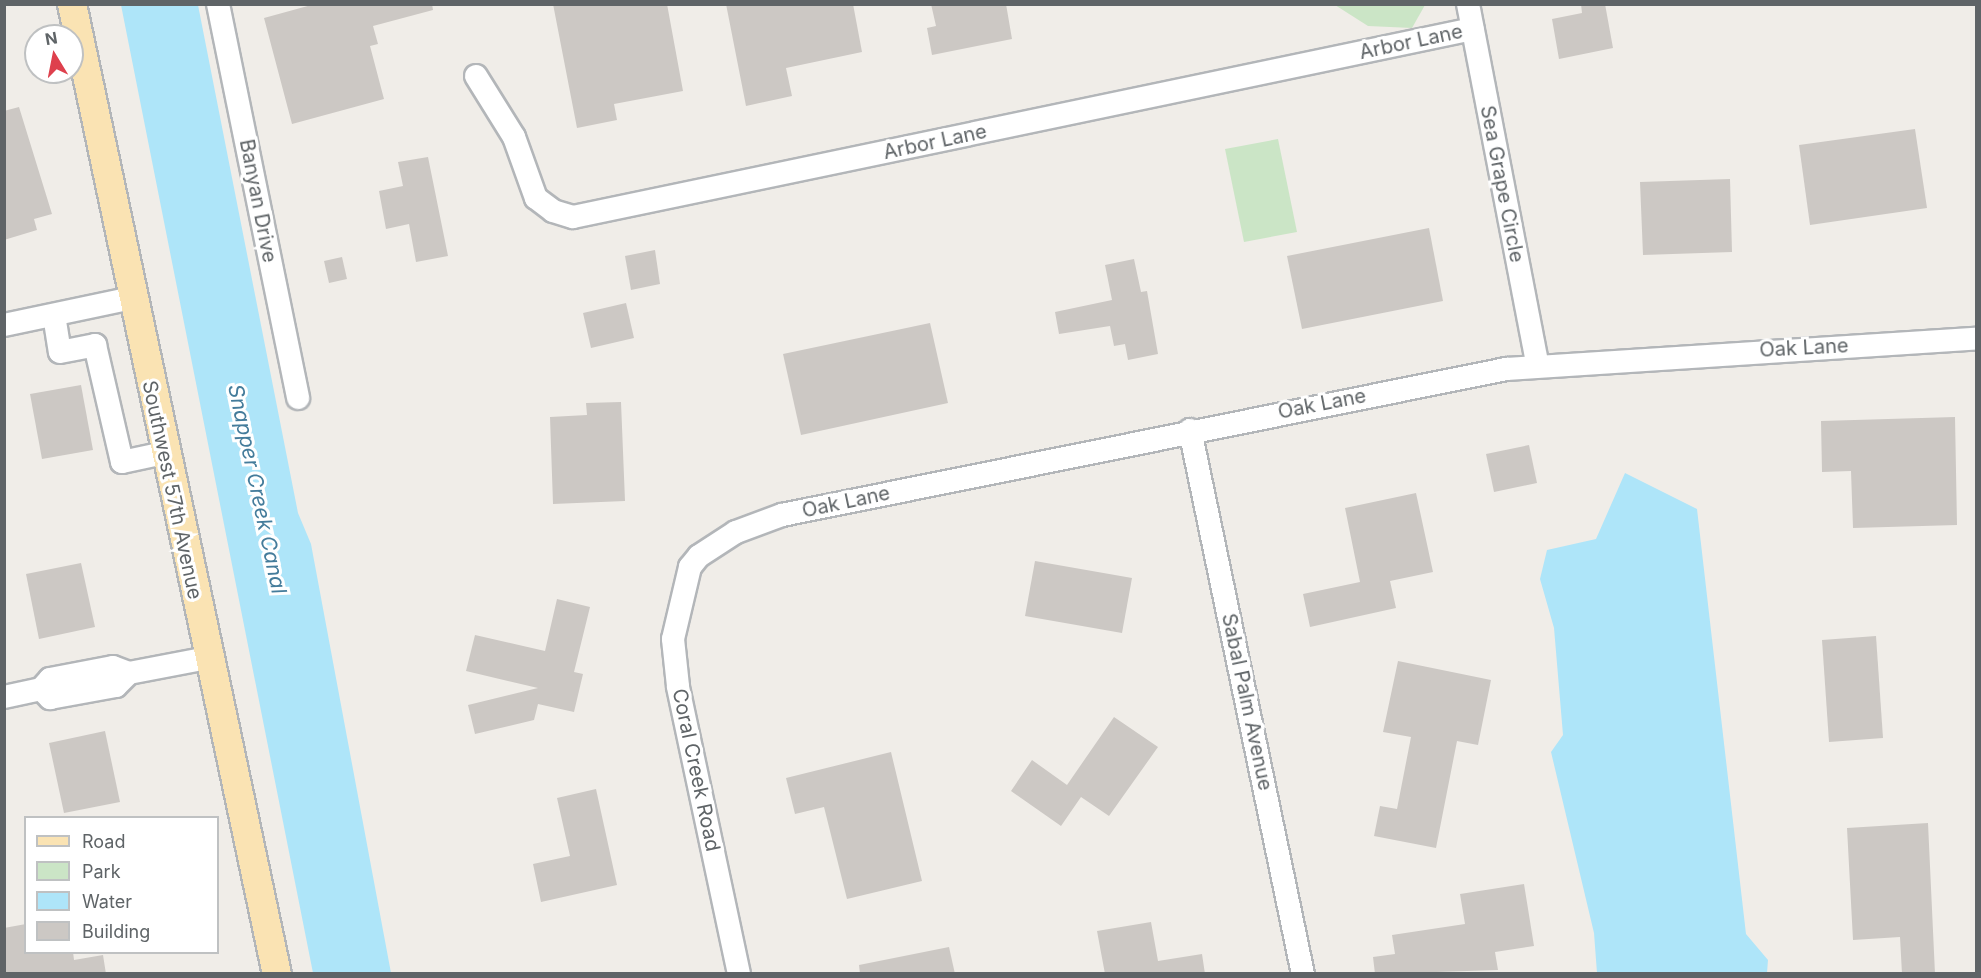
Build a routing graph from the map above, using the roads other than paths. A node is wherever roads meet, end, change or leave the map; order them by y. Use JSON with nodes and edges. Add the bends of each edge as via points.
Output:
{"nodes":[{"id":1,"x":72,"y":4,"type":"edge"},
{"id":2,"x":218,"y":4,"type":"edge"},
{"id":3,"x":1468,"y":4,"type":"edge"},
{"id":4,"x":1473,"y":29,"type":"junction"},
{"id":5,"x":476,"y":76,"type":"dead end"},
{"id":6,"x":132,"y":298,"type":"junction"},
{"id":7,"x":54,"y":315,"type":"junction"},
{"id":8,"x":4,"y":325,"type":"edge"},
{"id":9,"x":1977,"y":339,"type":"edge"},
{"id":10,"x":1537,"y":364,"type":"junction"},
{"id":11,"x":298,"y":398,"type":"dead end"},
{"id":12,"x":1190,"y":430,"type":"junction"},
{"id":13,"x":164,"y":453,"type":"junction"},
{"id":14,"x":690,"y":567,"type":"joint"},
{"id":15,"x":208,"y":658,"type":"junction"},
{"id":16,"x":4,"y":697,"type":"edge"},
{"id":17,"x":278,"y":974,"type":"edge"},
{"id":18,"x":739,"y":974,"type":"edge"},
{"id":19,"x":1303,"y":974,"type":"edge"}],
"edges":[{"from":1,"to":6,"type":"main road","name":"Southwest 57th Avenue"},
{"from":2,"to":11,"type":"street","name":"Banyan Drive"},
{"from":3,"to":4,"type":"street","name":"Sea Grape Circle"},
{"from":4,"to":5,"type":"street","name":"Arbor Lane","via":[[573,217],[553,212],[537,198],[514,137]]},
{"from":4,"to":10,"type":"street","name":"Sea Grape Circle"},
{"from":6,"to":7,"type":"street"},
{"from":6,"to":13,"type":"main road","name":"Southwest 57th Avenue"},
{"from":7,"to":8,"type":"street"},
{"from":7,"to":13,"type":"street","via":[[60,352],[95,345],[123,462]]},
{"from":9,"to":10,"type":"street","name":"Oak Lane"},
{"from":10,"to":12,"type":"street","name":"Oak Lane"},
{"from":12,"to":14,"type":"street","name":"Oak Lane","via":[[782,515],[715,543]]},
{"from":12,"to":19,"type":"street","name":"Sabal Palm Avenue"},
{"from":13,"to":15,"type":"main road","name":"Southwest 57th Avenue"},
{"from":14,"to":18,"type":"street","name":"Coral Creek Road","via":[[675,616],[674,660]]},
{"from":15,"to":16,"type":"street","via":[[129,673],[113,667],[50,679],[41,689]]},
{"from":15,"to":17,"type":"main road","name":"Southwest 57th Avenue"}]}
